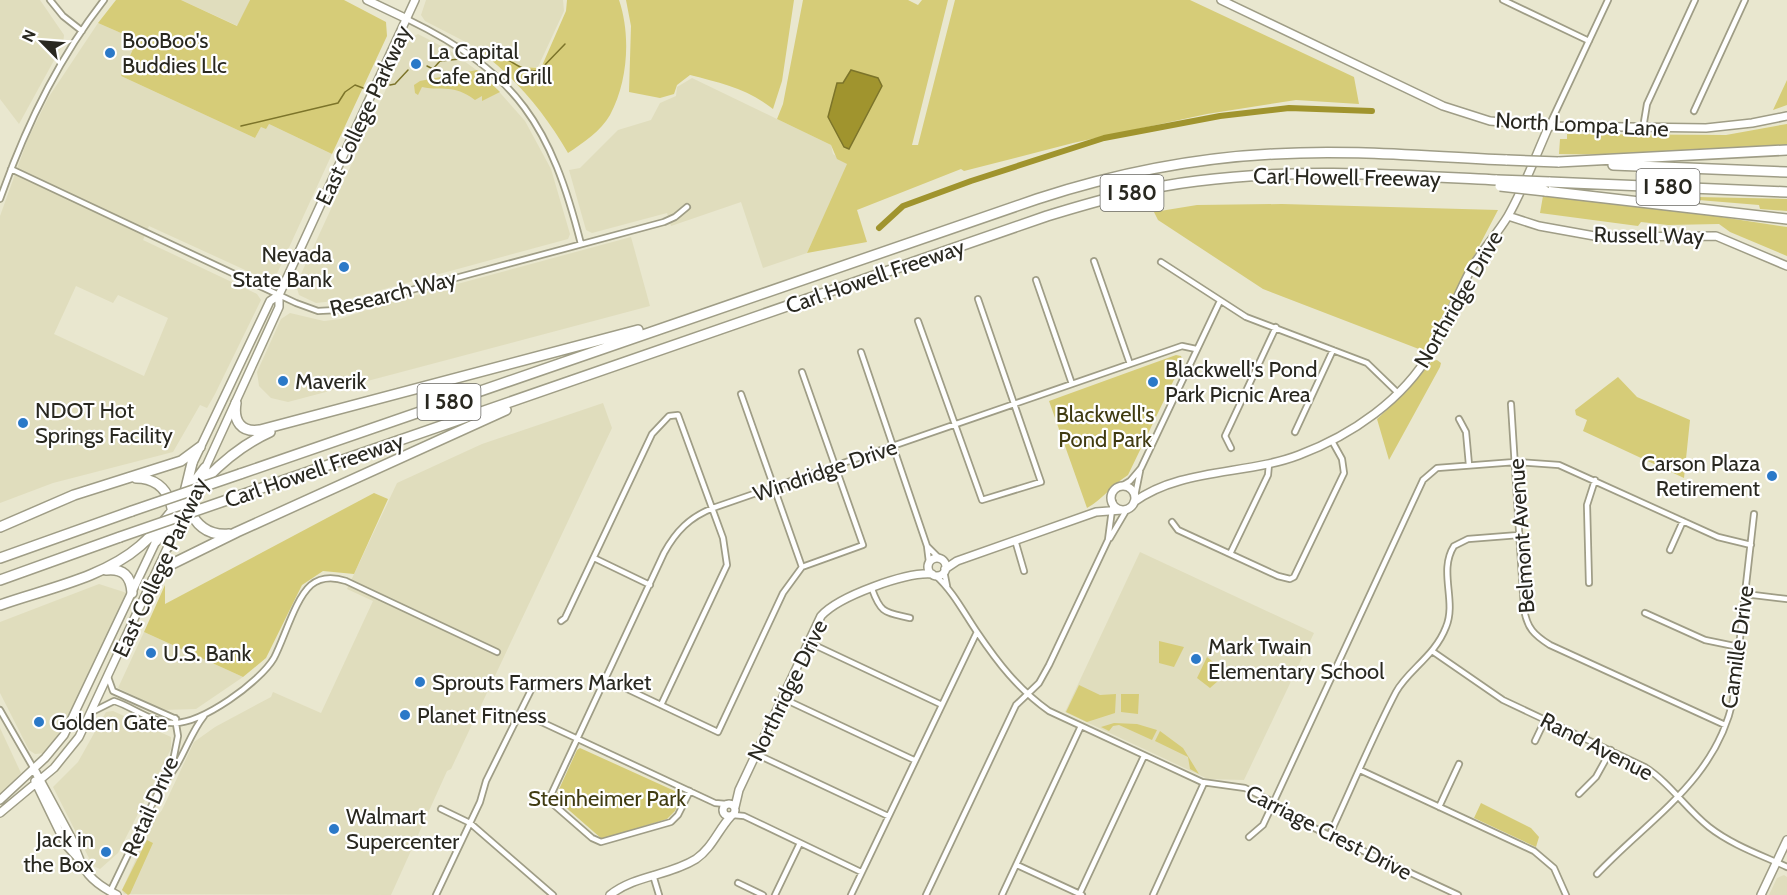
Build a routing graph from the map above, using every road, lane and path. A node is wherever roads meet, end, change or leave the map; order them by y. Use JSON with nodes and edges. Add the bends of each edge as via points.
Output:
{"nodes":[{"id":1,"x":50,"y":0,"type":"edge"},
{"id":2,"x":105,"y":0,"type":"edge"},
{"id":3,"x":367,"y":0,"type":"edge"},
{"id":4,"x":415,"y":0,"type":"edge"},
{"id":5,"x":1221,"y":0,"type":"edge"},
{"id":6,"x":1503,"y":0,"type":"edge"},
{"id":7,"x":1608,"y":0,"type":"edge"},
{"id":8,"x":1695,"y":0,"type":"edge"},
{"id":9,"x":1745,"y":0,"type":"edge"},
{"id":10,"x":407,"y":19,"type":"junction"},
{"id":11,"x":82,"y":31,"type":"junction"},
{"id":12,"x":1589,"y":41,"type":"junction"},
{"id":13,"x":1694,"y":111,"type":"dead end"},
{"id":14,"x":1787,"y":116,"type":"edge"},
{"id":15,"x":1550,"y":126,"type":"junction"},
{"id":16,"x":1643,"y":128,"type":"junction"},
{"id":17,"x":1787,"y":150,"type":"edge"},
{"id":18,"x":1558,"y":162,"type":"junction"},
{"id":19,"x":10,"y":169,"type":"junction"},
{"id":20,"x":1787,"y":172,"type":"edge"},
{"id":21,"x":1547,"y":187,"type":"junction"},
{"id":22,"x":1787,"y":192,"type":"edge"},
{"id":23,"x":0,"y":200,"type":"edge"},
{"id":24,"x":687,"y":207,"type":"dead end"},
{"id":25,"x":1508,"y":216,"type":"junction"},
{"id":26,"x":1787,"y":219,"type":"edge"},
{"id":27,"x":581,"y":244,"type":"junction"},
{"id":28,"x":1094,"y":261,"type":"dead end"},
{"id":29,"x":1161,"y":262,"type":"dead end"},
{"id":30,"x":1787,"y":266,"type":"edge"},
{"id":31,"x":1035,"y":280,"type":"dead end"},
{"id":32,"x":279,"y":295,"type":"junction"},
{"id":33,"x":978,"y":299,"type":"dead end"},
{"id":34,"x":1220,"y":300,"type":"junction"},
{"id":35,"x":918,"y":321,"type":"dead end"},
{"id":36,"x":1276,"y":327,"type":"junction"},
{"id":37,"x":659,"y":329,"type":"junction"},
{"id":38,"x":1196,"y":349,"type":"junction"},
{"id":39,"x":1333,"y":350,"type":"junction"},
{"id":40,"x":861,"y":352,"type":"dead end"},
{"id":41,"x":637,"y":358,"type":"junction"},
{"id":42,"x":1130,"y":364,"type":"junction"},
{"id":43,"x":802,"y":372,"type":"dead end"},
{"id":44,"x":1072,"y":384,"type":"junction"},
{"id":45,"x":1398,"y":393,"type":"junction"},
{"id":46,"x":741,"y":394,"type":"dead end"},
{"id":47,"x":236,"y":402,"type":"junction"},
{"id":48,"x":1511,"y":404,"type":"dead end"},
{"id":49,"x":1013,"y":405,"type":"junction"},
{"id":50,"x":1459,"y":419,"type":"dead end"},
{"id":51,"x":956,"y":425,"type":"junction"},
{"id":52,"x":286,"y":426,"type":"junction"},
{"id":53,"x":1295,"y":432,"type":"dead end"},
{"id":54,"x":1332,"y":441,"type":"junction"},
{"id":55,"x":893,"y":446,"type":"junction"},
{"id":56,"x":200,"y":447,"type":"junction"},
{"id":57,"x":1231,"y":448,"type":"dead end"},
{"id":58,"x":1515,"y":462,"type":"junction"},
{"id":59,"x":192,"y":463,"type":"junction"},
{"id":60,"x":1269,"y":464,"type":"junction"},
{"id":61,"x":1469,"y":465,"type":"junction"},
{"id":62,"x":835,"y":466,"type":"junction"},
{"id":63,"x":206,"y":468,"type":"joint"},
{"id":64,"x":1141,"y":468,"type":"junction"},
{"id":65,"x":128,"y":479,"type":"junction"},
{"id":66,"x":1596,"y":480,"type":"junction"},
{"id":67,"x":774,"y":487,"type":"junction"},
{"id":68,"x":1157,"y":490,"type":"junction"},
{"id":69,"x":1130,"y":492,"type":"junction"},
{"id":70,"x":188,"y":499,"type":"junction"},
{"id":71,"x":1113,"y":502,"type":"junction"},
{"id":72,"x":713,"y":508,"type":"junction"},
{"id":73,"x":1124,"y":509,"type":"junction"},
{"id":74,"x":173,"y":513,"type":"junction"},
{"id":75,"x":1092,"y":514,"type":"junction"},
{"id":76,"x":1754,"y":514,"type":"dead end"},
{"id":77,"x":1683,"y":521,"type":"junction"},
{"id":78,"x":1172,"y":522,"type":"dead end"},
{"id":79,"x":0,"y":527,"type":"edge"},
{"id":80,"x":237,"y":532,"type":"junction"},
{"id":81,"x":1519,"y":535,"type":"junction"},
{"id":82,"x":1015,"y":540,"type":"junction"},
{"id":83,"x":1108,"y":540,"type":"junction"},
{"id":84,"x":156,"y":541,"type":"joint"},
{"id":85,"x":1751,"y":545,"type":"junction"},
{"id":86,"x":169,"y":546,"type":"junction"},
{"id":87,"x":928,"y":547,"type":"junction"},
{"id":88,"x":1670,"y":550,"type":"dead end"},
{"id":89,"x":1230,"y":554,"type":"junction"},
{"id":90,"x":0,"y":558,"type":"edge"},
{"id":91,"x":594,"y":558,"type":"junction"},
{"id":92,"x":940,"y":558,"type":"junction"},
{"id":93,"x":957,"y":561,"type":"junction"},
{"id":94,"x":929,"y":563,"type":"junction"},
{"id":95,"x":802,"y":567,"type":"junction"},
{"id":96,"x":945,"y":570,"type":"junction"},
{"id":97,"x":1024,"y":571,"type":"dead end"},
{"id":98,"x":92,"y":573,"type":"junction"},
{"id":99,"x":914,"y":575,"type":"junction"},
{"id":100,"x":934,"y":575,"type":"junction"},
{"id":101,"x":0,"y":580,"type":"edge"},
{"id":102,"x":153,"y":580,"type":"junction"},
{"id":103,"x":1589,"y":583,"type":"dead end"},
{"id":104,"x":650,"y":585,"type":"junction"},
{"id":105,"x":872,"y":589,"type":"junction"},
{"id":106,"x":948,"y":589,"type":"junction"},
{"id":107,"x":132,"y":593,"type":"junction"},
{"id":108,"x":1745,"y":594,"type":"junction"},
{"id":109,"x":1787,"y":599,"type":"edge"},
{"id":110,"x":0,"y":605,"type":"edge"},
{"id":111,"x":1645,"y":613,"type":"dead end"},
{"id":112,"x":910,"y":618,"type":"dead end"},
{"id":113,"x":561,"y":621,"type":"dead end"},
{"id":114,"x":977,"y":632,"type":"junction"},
{"id":115,"x":808,"y":642,"type":"junction"},
{"id":116,"x":1739,"y":647,"type":"junction"},
{"id":117,"x":1432,"y":651,"type":"junction"},
{"id":118,"x":497,"y":652,"type":"dead end"},
{"id":119,"x":108,"y":676,"type":"junction"},
{"id":120,"x":606,"y":679,"type":"junction"},
{"id":121,"x":534,"y":684,"type":"dead end"},
{"id":122,"x":1027,"y":695,"type":"junction"},
{"id":123,"x":782,"y":698,"type":"junction"},
{"id":124,"x":940,"y":704,"type":"junction"},
{"id":125,"x":662,"y":705,"type":"junction"},
{"id":126,"x":0,"y":710,"type":"edge"},
{"id":127,"x":91,"y":712,"type":"junction"},
{"id":128,"x":520,"y":712,"type":"junction"},
{"id":129,"x":206,"y":714,"type":"junction"},
{"id":130,"x":1545,"y":720,"type":"junction"},
{"id":131,"x":176,"y":721,"type":"junction"},
{"id":132,"x":1725,"y":725,"type":"junction"},
{"id":133,"x":1081,"y":726,"type":"junction"},
{"id":134,"x":577,"y":739,"type":"junction"},
{"id":135,"x":1535,"y":741,"type":"dead end"},
{"id":136,"x":1611,"y":750,"type":"junction"},
{"id":137,"x":756,"y":754,"type":"junction"},
{"id":138,"x":1144,"y":756,"type":"junction"},
{"id":139,"x":914,"y":760,"type":"junction"},
{"id":140,"x":1459,"y":764,"type":"dead end"},
{"id":141,"x":34,"y":769,"type":"junction"},
{"id":142,"x":1360,"y":770,"type":"junction"},
{"id":143,"x":38,"y":781,"type":"junction"},
{"id":144,"x":1204,"y":783,"type":"junction"},
{"id":145,"x":161,"y":785,"type":"junction"},
{"id":146,"x":690,"y":791,"type":"junction"},
{"id":147,"x":1579,"y":794,"type":"dead end"},
{"id":148,"x":1678,"y":796,"type":"junction"},
{"id":149,"x":0,"y":800,"type":"edge"},
{"id":150,"x":1273,"y":802,"type":"junction"},
{"id":151,"x":1439,"y":807,"type":"junction"},
{"id":152,"x":441,"y":809,"type":"dead end"},
{"id":153,"x":729,"y":810,"type":"junction"},
{"id":154,"x":0,"y":813,"type":"edge"},
{"id":155,"x":888,"y":816,"type":"junction"},
{"id":156,"x":470,"y":823,"type":"junction"},
{"id":157,"x":1330,"y":834,"type":"junction"},
{"id":158,"x":1249,"y":837,"type":"dead end"},
{"id":159,"x":1787,"y":840,"type":"edge"},
{"id":160,"x":800,"y":843,"type":"junction"},
{"id":161,"x":1777,"y":862,"type":"junction"},
{"id":162,"x":1017,"y":865,"type":"junction"},
{"id":163,"x":1787,"y":867,"type":"edge"},
{"id":164,"x":861,"y":872,"type":"junction"},
{"id":165,"x":1597,"y":874,"type":"dead end"},
{"id":166,"x":653,"y":875,"type":"junction"},
{"id":167,"x":738,"y":883,"type":"dead end"},
{"id":168,"x":113,"y":893,"type":"edge"},
{"id":169,"x":437,"y":893,"type":"edge"},
{"id":170,"x":444,"y":895,"type":"edge"},
{"id":171,"x":553,"y":895,"type":"edge"},
{"id":172,"x":610,"y":895,"type":"edge"},
{"id":173,"x":659,"y":895,"type":"edge"},
{"id":174,"x":763,"y":895,"type":"edge"},
{"id":175,"x":775,"y":895,"type":"edge"},
{"id":176,"x":851,"y":895,"type":"edge"},
{"id":177,"x":926,"y":895,"type":"edge"},
{"id":178,"x":1002,"y":895,"type":"edge"},
{"id":179,"x":1080,"y":895,"type":"edge"},
{"id":180,"x":1153,"y":895,"type":"edge"},
{"id":181,"x":1458,"y":895,"type":"edge"},
{"id":182,"x":1566,"y":895,"type":"edge"},
{"id":183,"x":1761,"y":895,"type":"edge"}],
"edges":[{"from":1,"to":11,"type":"street"},
{"from":2,"to":11,"type":"street"},
{"from":3,"to":10,"type":"street"},
{"from":4,"to":10,"type":"street","name":"East College Parkway"},
{"from":5,"to":15,"type":"street","name":"North Lompa Lane","via":[[1454,110],[1490,121]]},
{"from":6,"to":12,"type":"street"},
{"from":7,"to":12,"type":"street"},
{"from":8,"to":16,"type":"street","via":[[1647,104]]},
{"from":9,"to":13,"type":"street"},
{"from":10,"to":27,"type":"street","via":[[478,60],[525,108],[555,158]]},
{"from":10,"to":32,"type":"street","name":"East College Parkway"},
{"from":11,"to":19,"type":"street","via":[[48,86]]},
{"from":12,"to":15,"type":"street"},
{"from":14,"to":16,"type":"street","name":"North Lompa Lane","via":[[1728,127]]},
{"from":15,"to":16,"type":"street","name":"North Lompa Lane"},
{"from":15,"to":25,"type":"street","name":"Northridge Drive"},
{"from":17,"to":18,"type":"highway"},
{"from":18,"to":20,"type":"highway","name":"Carl Howell Freeway","number":"I 580"},
{"from":18,"to":37,"type":"highway","name":"Carl Howell Freeway","number":"I 580","bridge":true,"via":[[1284,153],[1137,171],[1037,199]]},
{"from":19,"to":23,"type":"street"},
{"from":19,"to":32,"type":"street","name":"Research Way"},
{"from":21,"to":22,"type":"highway","number":"I 580"},
{"from":21,"to":26,"type":"highway"},
{"from":21,"to":41,"type":"highway","name":"Carl Howell Freeway","number":"I 580","bridge":true,"via":[[1476,179],[1284,173],[1195,181],[1128,193],[1047,216]]},
{"from":24,"to":27,"type":"street","name":"Research Way","via":[[669,220]]},
{"from":25,"to":30,"type":"street","name":"Russell Way","via":[[1600,237],[1716,236]]},
{"from":25,"to":45,"type":"street","name":"Northridge Drive","via":[[1477,259],[1431,352]]},
{"from":27,"to":32,"type":"street","name":"Research Way","via":[[334,311],[313,310]]},
{"from":28,"to":42,"type":"street"},
{"from":29,"to":34,"type":"street"},
{"from":31,"to":44,"type":"street"},
{"from":32,"to":47,"type":"street","name":"East College Parkway","via":[[279,307]]},
{"from":32,"to":56,"type":"street","name":"East College Parkway","via":[[270,301]]},
{"from":33,"to":49,"type":"street"},
{"from":34,"to":36,"type":"street","via":[[1246,316]]},
{"from":34,"to":38,"type":"street"},
{"from":35,"to":51,"type":"street"},
{"from":36,"to":39,"type":"street"},
{"from":36,"to":57,"type":"street","via":[[1225,436]]},
{"from":37,"to":52,"type":"highway","via":[[640,330]]},
{"from":37,"to":90,"type":"highway","name":"Carl Howell Freeway","number":"I 580","bridge":true},
{"from":38,"to":42,"type":"street","name":"Windridge Drive","via":[[1182,346]]},
{"from":38,"to":64,"type":"street"},
{"from":39,"to":45,"type":"street","via":[[1367,363]]},
{"from":39,"to":53,"type":"street"},
{"from":40,"to":55,"type":"street"},
{"from":41,"to":80,"type":"highway","via":[[493,415]]},
{"from":41,"to":101,"type":"highway","name":"Carl Howell Freeway","number":"I 580","bridge":true},
{"from":42,"to":44,"type":"street","name":"Windridge Drive"},
{"from":43,"to":62,"type":"street"},
{"from":44,"to":49,"type":"street","name":"Windridge Drive"},
{"from":45,"to":54,"type":"street","name":"Northridge Drive","via":[[1367,420]]},
{"from":46,"to":67,"type":"street"},
{"from":47,"to":52,"type":"highway","via":[[236,419],[246,430]]},
{"from":47,"to":63,"type":"street","name":"East College Parkway"},
{"from":48,"to":58,"type":"street","name":"Belmont Avenue"},
{"from":49,"to":51,"type":"street","name":"Windridge Drive"},
{"from":49,"to":51,"type":"street","via":[[1041,482],[982,500]]},
{"from":50,"to":61,"type":"street","via":[[1466,432]]},
{"from":51,"to":55,"type":"street","name":"Windridge Drive"},
{"from":52,"to":70,"type":"highway","via":[[236,451]]},
{"from":54,"to":60,"type":"street","name":"Northridge Drive"},
{"from":54,"to":89,"type":"street","via":[[1344,472],[1298,573],[1283,579]]},
{"from":55,"to":62,"type":"street","name":"Windridge Drive"},
{"from":55,"to":87,"type":"street"},
{"from":56,"to":59,"type":"street","name":"East College Parkway"},
{"from":56,"to":65,"type":"highway","via":[[181,462]]},
{"from":58,"to":61,"type":"street"},
{"from":58,"to":66,"type":"street","via":[[1559,465]]},
{"from":58,"to":81,"type":"street","name":"Belmont Avenue"},
{"from":59,"to":70,"type":"highway"},
{"from":59,"to":74,"type":"street","name":"East College Parkway"},
{"from":60,"to":68,"type":"street","name":"Northridge Drive"},
{"from":60,"to":89,"type":"street","via":[[1268,475]]},
{"from":61,"to":150,"type":"street","via":[[1437,468],[1423,480]]},
{"from":62,"to":67,"type":"street","name":"Windridge Drive"},
{"from":62,"to":95,"type":"street","via":[[863,545]]},
{"from":63,"to":70,"type":"highway"},
{"from":64,"to":69,"type":"street"},
{"from":64,"to":69,"type":"street","via":[[1130,481]]},
{"from":65,"to":74,"type":"highway","via":[[146,479],[159,485],[170,500]]},
{"from":65,"to":79,"type":"highway","via":[[50,504]]},
{"from":66,"to":77,"type":"street"},
{"from":66,"to":103,"type":"street","via":[[1587,505]]},
{"from":67,"to":72,"type":"street","name":"Windridge Drive"},
{"from":67,"to":95,"type":"street"},
{"from":68,"to":69,"type":"street","name":"Northridge Drive"},
{"from":68,"to":69,"type":"street","name":"Northridge Drive"},
{"from":69,"to":71,"type":"street","name":"Northridge Drive"},
{"from":69,"to":73,"type":"street","name":"Northridge Drive"},
{"from":70,"to":74,"type":"highway"},
{"from":70,"to":80,"type":"highway","via":[[196,522],[209,532]]},
{"from":70,"to":86,"type":"street","name":"East College Parkway"},
{"from":71,"to":73,"type":"street"},
{"from":71,"to":75,"type":"street","name":"Northridge Drive"},
{"from":71,"to":75,"type":"street","name":"Northridge Drive"},
{"from":71,"to":83,"type":"street"},
{"from":72,"to":91,"type":"street","via":[[681,419],[675,414],[669,416],[652,434]]},
{"from":72,"to":104,"type":"street","name":"Windridge Drive","via":[[695,516],[678,531]]},
{"from":72,"to":125,"type":"street","via":[[726,547],[727,565]]},
{"from":73,"to":83,"type":"street"},
{"from":74,"to":84,"type":"highway"},
{"from":74,"to":86,"type":"highway","via":[[174,533]]},
{"from":74,"to":98,"type":"highway","via":[[139,547]]},
{"from":75,"to":82,"type":"street","name":"Northridge Drive"},
{"from":76,"to":85,"type":"street","name":"Camille Drive"},
{"from":77,"to":85,"type":"street","via":[[1718,537]]},
{"from":77,"to":88,"type":"street"},
{"from":78,"to":89,"type":"street","via":[[1178,530]]},
{"from":80,"to":102,"type":"highway","via":[[172,564]]},
{"from":81,"to":117,"type":"street","via":[[1468,539],[1454,546],[1447,566],[1449,615],[1442,637]]},
{"from":81,"to":132,"type":"street","name":"Belmont Avenue","via":[[1526,621],[1537,637]]},
{"from":82,"to":93,"type":"street","name":"Northridge Drive"},
{"from":82,"to":97,"type":"street"},
{"from":83,"to":122,"type":"street","via":[[1049,665]]},
{"from":84,"to":107,"type":"street","name":"East College Parkway"},
{"from":85,"to":108,"type":"street","name":"Camille Drive"},
{"from":86,"to":102,"type":"street","name":"East College Parkway"},
{"from":87,"to":92,"type":"street"},
{"from":87,"to":94,"type":"street"},
{"from":91,"to":104,"type":"street"},
{"from":91,"to":113,"type":"street"},
{"from":92,"to":93,"type":"street","name":"Northridge Drive"},
{"from":92,"to":94,"type":"street","name":"Northridge Drive"},
{"from":92,"to":96,"type":"street"},
{"from":93,"to":96,"type":"street","name":"Northridge Drive"},
{"from":94,"to":99,"type":"street","name":"Northridge Drive"},
{"from":94,"to":100,"type":"street"},
{"from":95,"to":125,"type":"street","via":[[783,593],[718,732]]},
{"from":96,"to":100,"type":"street","name":"Northridge Drive"},
{"from":96,"to":106,"type":"street","name":"Carriage Crest Drive"},
{"from":98,"to":107,"type":"highway","via":[[122,571],[130,580]]},
{"from":98,"to":110,"type":"highway"},
{"from":99,"to":100,"type":"street","name":"Northridge Drive"},
{"from":99,"to":105,"type":"street","name":"Northridge Drive"},
{"from":100,"to":106,"type":"street","name":"Carriage Crest Drive"},
{"from":102,"to":119,"type":"street","name":"East College Parkway"},
{"from":104,"to":120,"type":"street","name":"Windridge Drive"},
{"from":105,"to":112,"type":"street","via":[[885,612]]},
{"from":105,"to":115,"type":"street","name":"Northridge Drive","via":[[830,607]]},
{"from":106,"to":114,"type":"street","name":"Carriage Crest Drive"},
{"from":107,"to":141,"type":"street","name":"East College Parkway","via":[[67,730]]},
{"from":108,"to":109,"type":"street"},
{"from":108,"to":116,"type":"street","name":"Camille Drive"},
{"from":111,"to":116,"type":"street","via":[[1705,640]]},
{"from":114,"to":122,"type":"street","name":"Carriage Crest Drive"},
{"from":114,"to":124,"type":"street"},
{"from":115,"to":123,"type":"street","name":"Northridge Drive"},
{"from":115,"to":124,"type":"street"},
{"from":116,"to":132,"type":"street","name":"Camille Drive","via":[[1733,700]]},
{"from":117,"to":130,"type":"street","name":"Rand Avenue","via":[[1490,693]]},
{"from":117,"to":142,"type":"street","via":[[1397,690]]},
{"from":118,"to":129,"type":"street","via":[[346,581],[324,578],[307,590],[264,672]]},
{"from":119,"to":127,"type":"street","name":"East College Parkway"},
{"from":119,"to":131,"type":"street","via":[[113,691]]},
{"from":120,"to":125,"type":"street"},
{"from":120,"to":134,"type":"street","name":"Windridge Drive"},
{"from":121,"to":128,"type":"street"},
{"from":122,"to":133,"type":"street","name":"Carriage Crest Drive"},
{"from":122,"to":177,"type":"street","via":[[1016,705]]},
{"from":123,"to":137,"type":"street","name":"Northridge Drive"},
{"from":123,"to":139,"type":"street"},
{"from":124,"to":139,"type":"street"},
{"from":126,"to":141,"type":"street"},
{"from":127,"to":131,"type":"street","via":[[114,701],[165,722]]},
{"from":127,"to":143,"type":"street","name":"East College Parkway","via":[[74,744]]},
{"from":128,"to":134,"type":"street"},
{"from":128,"to":156,"type":"street"},
{"from":129,"to":131,"type":"street"},
{"from":129,"to":145,"type":"street","via":[[178,764]]},
{"from":130,"to":135,"type":"street"},
{"from":130,"to":136,"type":"street","name":"Rand Avenue"},
{"from":131,"to":145,"type":"street","name":"Retail Drive","via":[[176,751]]},
{"from":132,"to":148,"type":"street","name":"Camille Drive","via":[[1707,763]]},
{"from":133,"to":138,"type":"street","name":"Carriage Crest Drive"},
{"from":133,"to":162,"type":"street"},
{"from":134,"to":146,"type":"street"},
{"from":134,"to":146,"type":"street","name":"Windridge Drive","via":[[550,797],[592,838],[601,842],[671,822]]},
{"from":136,"to":147,"type":"street","via":[[1596,777]]},
{"from":136,"to":148,"type":"street","name":"Rand Avenue","via":[[1658,775]]},
{"from":137,"to":153,"type":"street","name":"Northridge Drive"},
{"from":137,"to":155,"type":"street"},
{"from":138,"to":144,"type":"street","name":"Carriage Crest Drive"},
{"from":138,"to":179,"type":"street"},
{"from":139,"to":155,"type":"street"},
{"from":140,"to":151,"type":"street"},
{"from":141,"to":143,"type":"street","name":"Retail Drive"},
{"from":141,"to":149,"type":"street","name":"East College Parkway"},
{"from":142,"to":151,"type":"street"},
{"from":142,"to":157,"type":"street"},
{"from":143,"to":154,"type":"street","name":"East College Parkway"},
{"from":143,"to":168,"type":"street","name":"Retail Drive","via":[[92,881]]},
{"from":144,"to":150,"type":"street","name":"Carriage Crest Drive","via":[[1234,785]]},
{"from":144,"to":180,"type":"street"},
{"from":145,"to":168,"type":"street","name":"Retail Drive"},
{"from":146,"to":153,"type":"street"},
{"from":148,"to":161,"type":"street","name":"Rand Avenue","via":[[1723,837]]},
{"from":148,"to":165,"type":"street","name":"Camille Drive"},
{"from":150,"to":157,"type":"street","name":"Carriage Crest Drive","via":[[1297,820]]},
{"from":150,"to":158,"type":"street","via":[[1260,831]]},
{"from":151,"to":182,"type":"street","via":[[1534,851],[1548,861]]},
{"from":152,"to":156,"type":"street"},
{"from":153,"to":160,"type":"street"},
{"from":153,"to":166,"type":"street","name":"Northridge Drive","via":[[708,848],[695,860]]},
{"from":155,"to":164,"type":"street"},
{"from":156,"to":169,"type":"street"},
{"from":156,"to":171,"type":"street"},
{"from":157,"to":181,"type":"street","name":"Carriage Crest Drive"},
{"from":159,"to":161,"type":"street"},
{"from":160,"to":164,"type":"street"},
{"from":160,"to":175,"type":"street"},
{"from":161,"to":163,"type":"street","name":"Rand Avenue"},
{"from":161,"to":183,"type":"street"},
{"from":162,"to":178,"type":"street"},
{"from":162,"to":179,"type":"street"},
{"from":164,"to":176,"type":"street"},
{"from":166,"to":172,"type":"street","name":"Northridge Drive"},
{"from":166,"to":173,"type":"street"},
{"from":167,"to":174,"type":"street"},
{"from":169,"to":170,"type":"street"}]}
